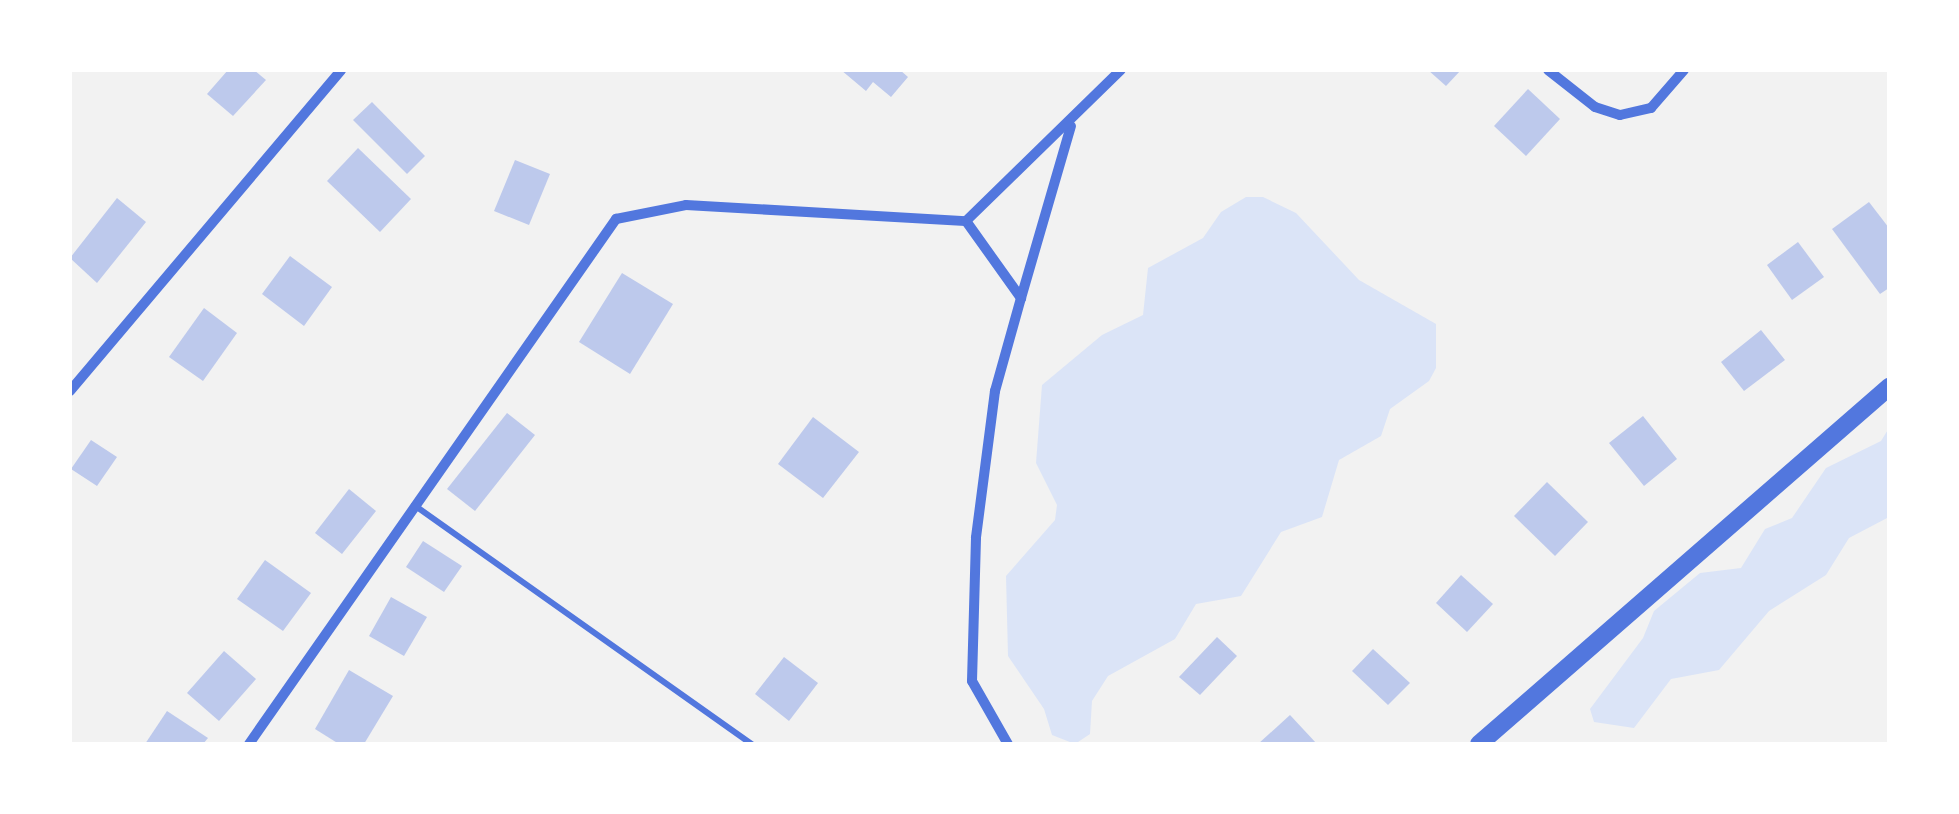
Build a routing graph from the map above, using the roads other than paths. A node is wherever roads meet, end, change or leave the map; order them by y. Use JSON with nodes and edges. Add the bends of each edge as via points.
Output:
{"nodes":[{"id":1,"x":340,"y":70,"type":"edge"},
{"id":2,"x":1120,"y":70,"type":"edge"},
{"id":3,"x":1548,"y":70,"type":"edge"},
{"id":4,"x":1684,"y":70,"type":"edge"},
{"id":5,"x":1072,"y":123,"type":"junction"},
{"id":6,"x":966,"y":221,"type":"junction"},
{"id":7,"x":1021,"y":298,"type":"junction"},
{"id":8,"x":1889,"y":388,"type":"edge"},
{"id":9,"x":70,"y":391,"type":"edge"},
{"id":10,"x":413,"y":504,"type":"junction"},
{"id":11,"x":1001,"y":742,"type":"edge"},
{"id":12,"x":249,"y":744,"type":"edge"},
{"id":13,"x":752,"y":744,"type":"edge"},
{"id":14,"x":1479,"y":744,"type":"edge"}],
"edges":[{"from":1,"to":9,"type":"street"},
{"from":2,"to":5,"type":"street"},
{"from":3,"to":4,"type":"street","via":[[1594,107],[1620,116],[1651,108]]},
{"from":5,"to":6,"type":"street"},
{"from":5,"to":7,"type":"street"},
{"from":6,"to":7,"type":"street"},
{"from":6,"to":10,"type":"street","via":[[686,205],[616,219]]},
{"from":7,"to":11,"type":"street","via":[[995,391],[976,538],[972,681]]},
{"from":8,"to":14,"type":"street"},
{"from":10,"to":12,"type":"street"},
{"from":10,"to":13,"type":"lane"}]}
